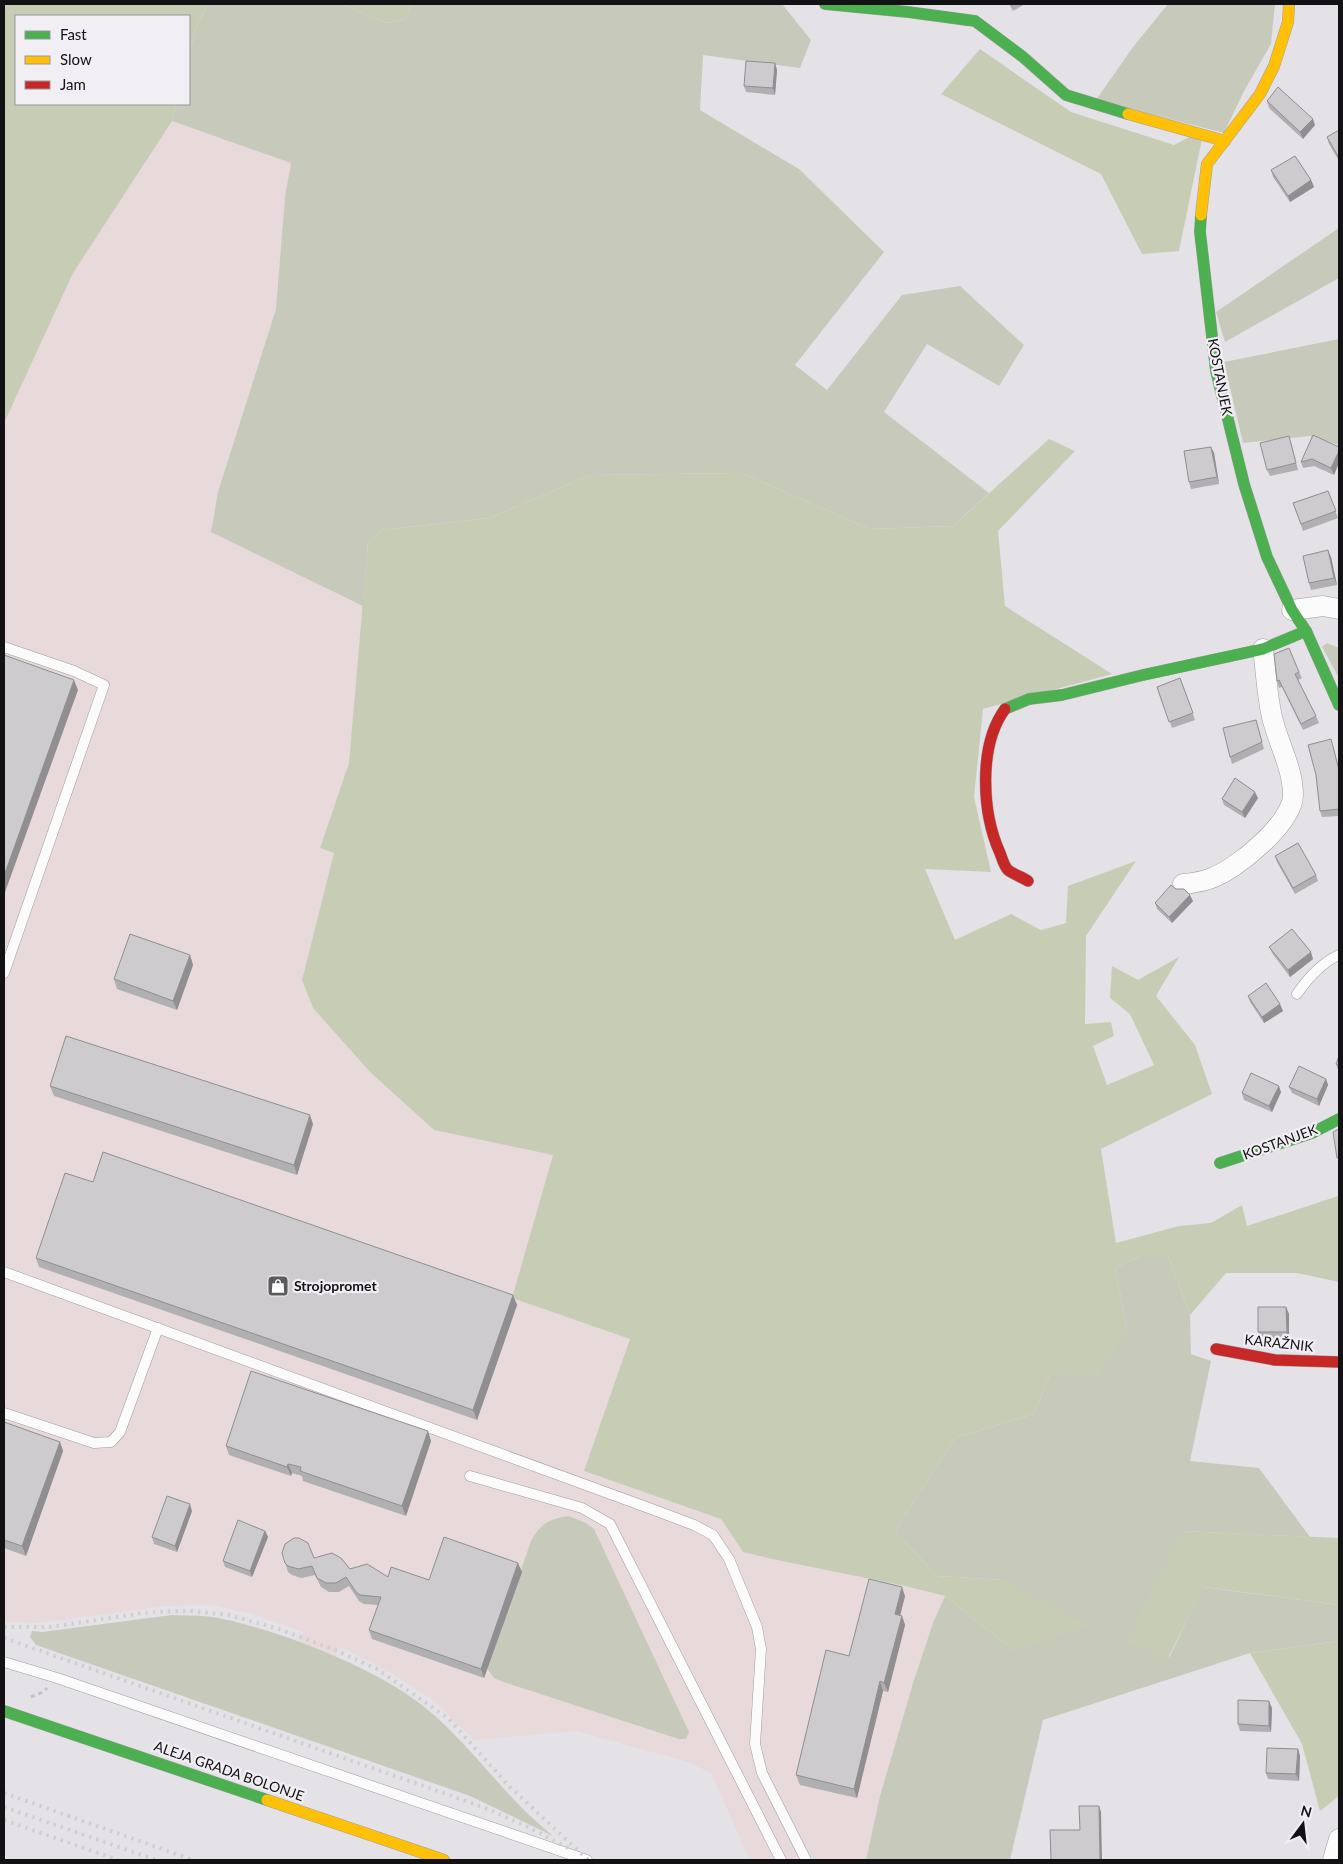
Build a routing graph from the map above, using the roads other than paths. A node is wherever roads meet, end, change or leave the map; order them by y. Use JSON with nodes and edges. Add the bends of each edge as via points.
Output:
{"nodes":[{"id":1,"x":825,"y":4,"type":"edge"},
{"id":2,"x":1289,"y":4,"type":"edge"},
{"id":3,"x":1225,"y":141,"type":"junction"},
{"id":4,"x":1292,"y":610,"type":"junction"},
{"id":5,"x":1339,"y":610,"type":"edge"},
{"id":6,"x":1306,"y":631,"type":"junction"},
{"id":7,"x":4,"y":647,"type":"edge"},
{"id":8,"x":1263,"y":649,"type":"junction"},
{"id":9,"x":1339,"y":705,"type":"edge"},
{"id":10,"x":1028,"y":881,"type":"dead end"},
{"id":11,"x":1183,"y":884,"type":"dead end"},
{"id":12,"x":1339,"y":955,"type":"edge"},
{"id":13,"x":4,"y":973,"type":"edge"},
{"id":14,"x":1297,"y":994,"type":"dead end"},
{"id":15,"x":1339,"y":1120,"type":"edge"},
{"id":16,"x":1220,"y":1163,"type":"dead end"},
{"id":17,"x":4,"y":1272,"type":"edge"},
{"id":18,"x":158,"y":1328,"type":"junction"},
{"id":19,"x":1216,"y":1350,"type":"dead end"},
{"id":20,"x":1339,"y":1362,"type":"edge"},
{"id":21,"x":4,"y":1413,"type":"edge"},
{"id":22,"x":470,"y":1476,"type":"dead end"},
{"id":23,"x":4,"y":1662,"type":"edge"},
{"id":24,"x":4,"y":1711,"type":"edge"},
{"id":25,"x":1339,"y":1839,"type":"edge"},
{"id":26,"x":444,"y":1860,"type":"edge"},
{"id":27,"x":587,"y":1860,"type":"edge"},
{"id":28,"x":781,"y":1860,"type":"edge"},
{"id":29,"x":806,"y":1860,"type":"edge"},
{"id":30,"x":1333,"y":1860,"type":"edge"}],
"edges":[{"from":1,"to":3,"type":"street","via":[[975,21],[1023,57],[1066,96]]},
{"from":2,"to":3,"type":"street","name":"KOSTANJEK","via":[[1288,22],[1274,66],[1260,94]]},
{"from":3,"to":4,"type":"street","name":"KOSTANJEK","via":[[1207,164],[1200,232],[1216,371],[1244,484],[1267,557]]},
{"from":4,"to":5,"type":"street","via":[[1323,606]]},
{"from":4,"to":6,"type":"street","name":"KOSTANJEK"},
{"from":6,"to":8,"type":"street"},
{"from":6,"to":9,"type":"street","name":"KOSTANJEK"},
{"from":7,"to":13,"type":"lane","via":[[104,685]]},
{"from":8,"to":10,"type":"street","via":[[1029,700],[1006,708],[997,720],[990,744],[985,790],[995,842],[1007,868]]},
{"from":8,"to":11,"type":"street","via":[[1272,717],[1294,796],[1287,814],[1267,838],[1235,866],[1210,879]]},
{"from":12,"to":14,"type":"lane","via":[[1307,979]]},
{"from":15,"to":16,"type":"street","name":"KOSTANJEK"},
{"from":17,"to":18,"type":"lane"},
{"from":18,"to":21,"type":"lane","via":[[120,1432],[111,1442],[94,1443]]},
{"from":18,"to":29,"type":"lane","via":[[685,1521],[713,1535],[728,1559],[758,1627],[761,1649],[755,1744],[762,1773]]},
{"from":19,"to":20,"type":"street","name":"KARAŽNIK","via":[[1275,1360]]},
{"from":22,"to":28,"type":"lane","via":[[582,1508],[610,1524]]},
{"from":23,"to":27,"type":"lane"},
{"from":24,"to":26,"type":"street","name":"ALEJA GRADA BOLONJE"},
{"from":25,"to":30,"type":"street"}]}
